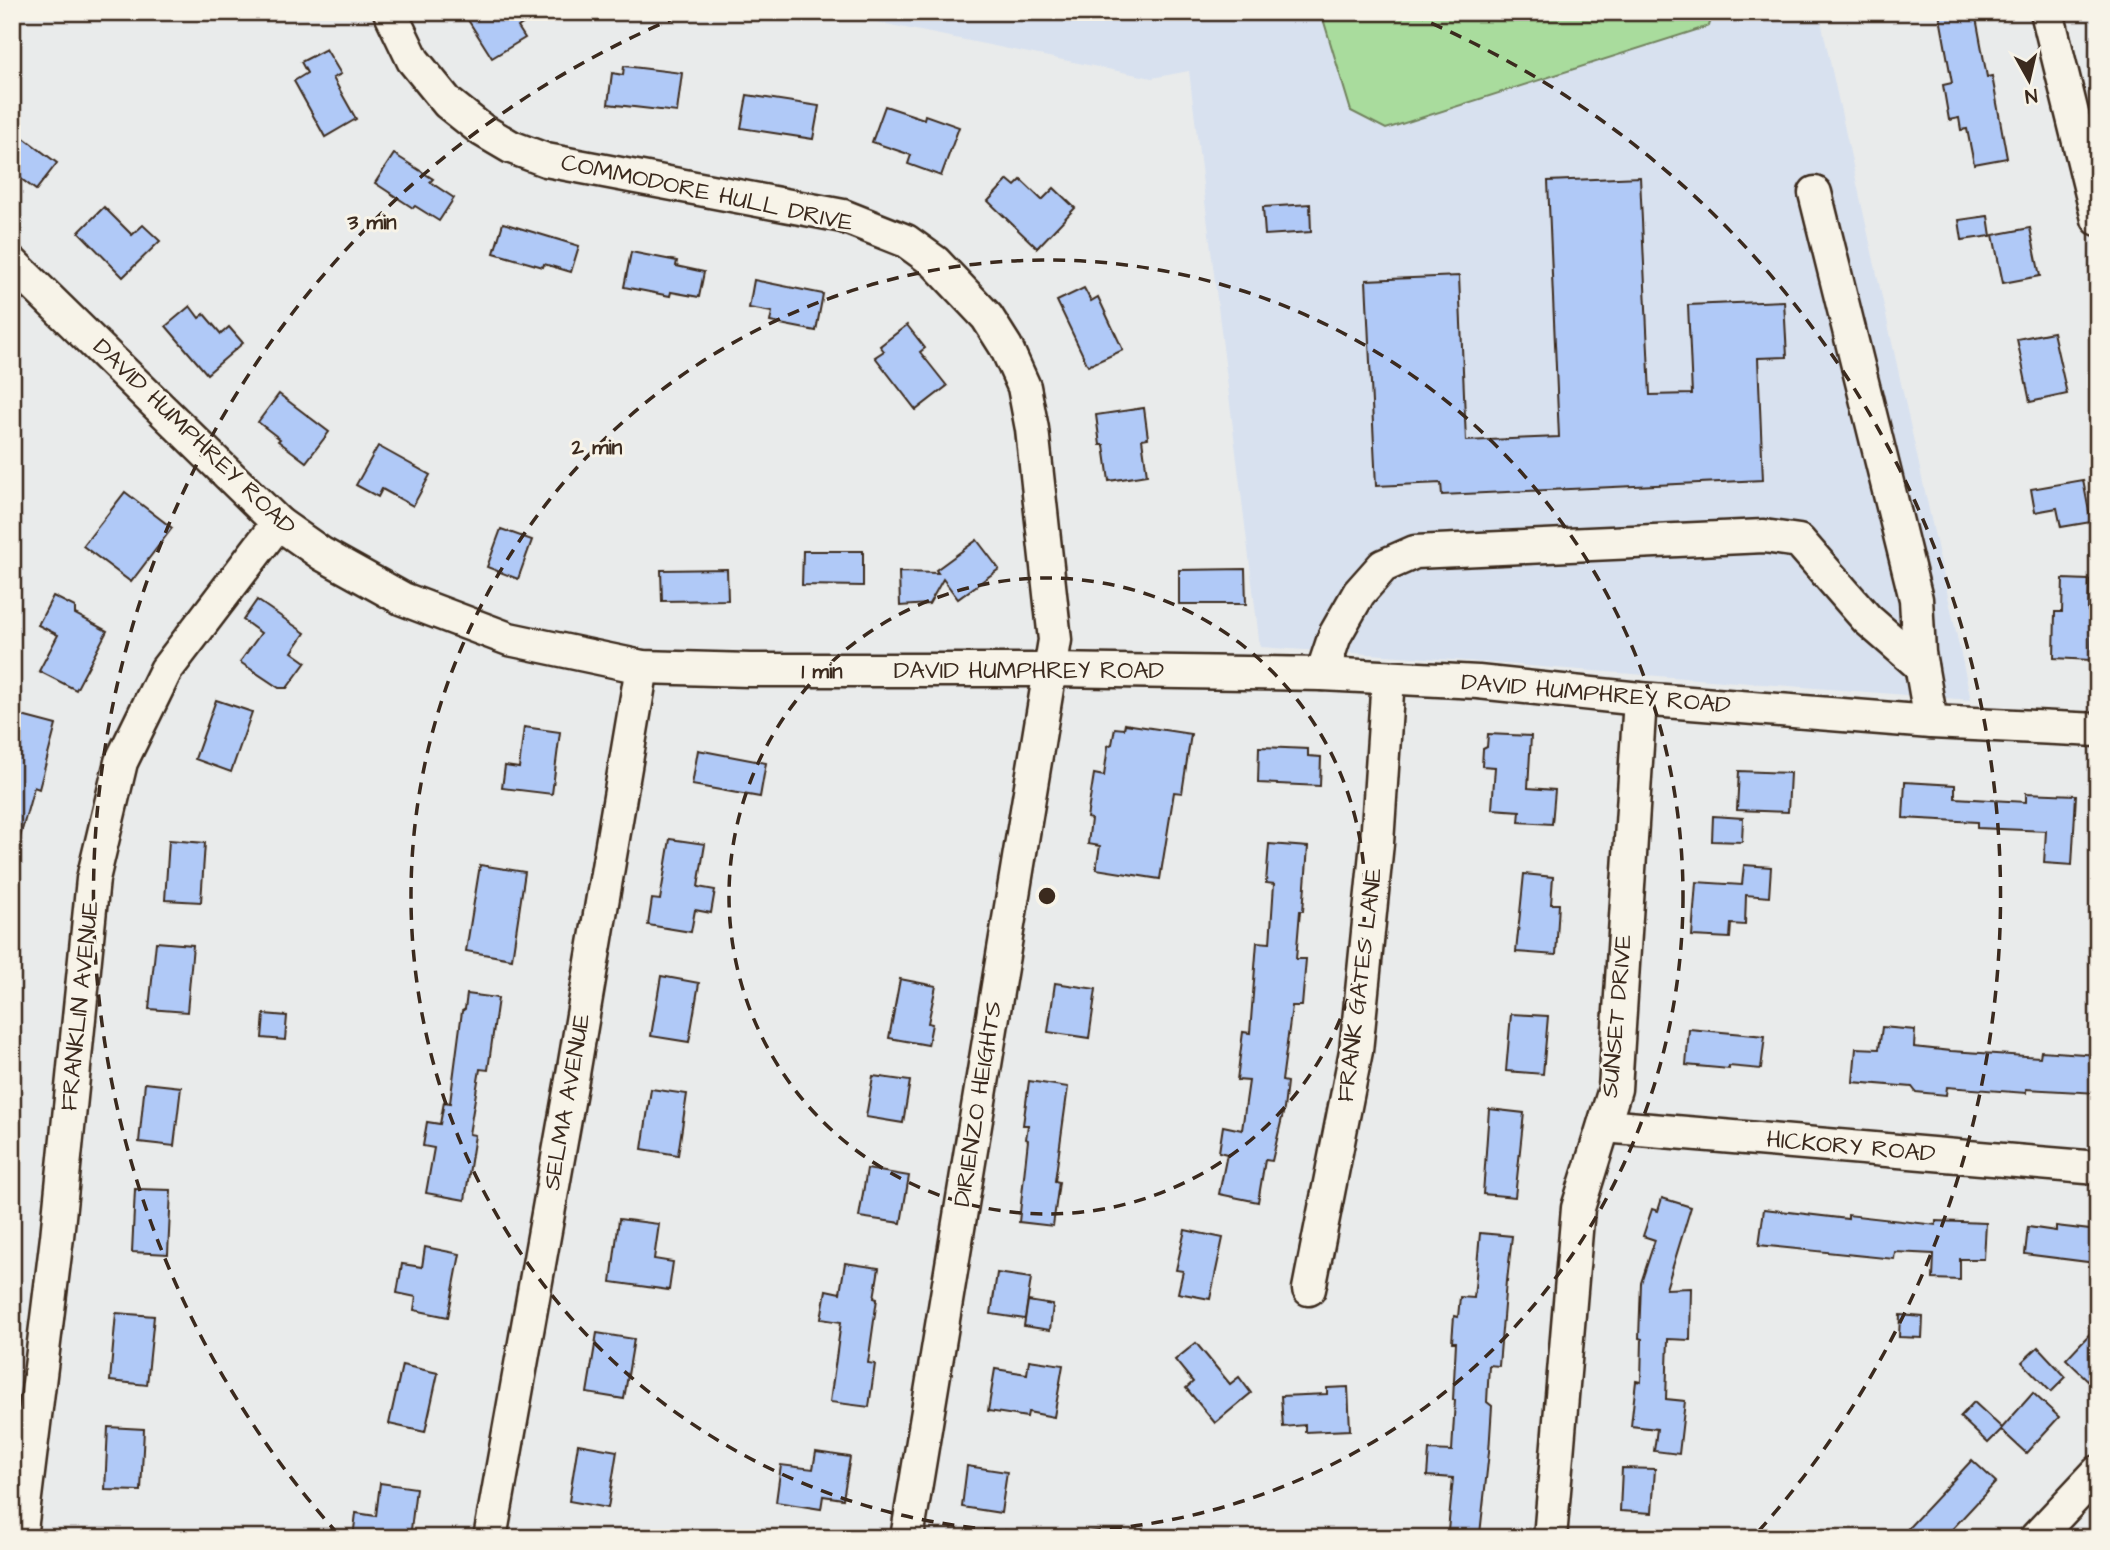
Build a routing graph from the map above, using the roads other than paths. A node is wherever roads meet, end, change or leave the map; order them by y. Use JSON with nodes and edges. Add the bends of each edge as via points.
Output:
{"nodes":[{"id":1,"x":390,"y":12,"type":"edge"},
{"id":2,"x":2047,"y":12,"type":"edge"},
{"id":3,"x":1815,"y":192,"type":"dead end"},
{"id":4,"x":2098,"y":219,"type":"edge"},
{"id":5,"x":12,"y":263,"type":"edge"},
{"id":6,"x":278,"y":523,"type":"junction"},
{"id":7,"x":1921,"y":666,"type":"junction"},
{"id":8,"x":642,"y":667,"type":"junction"},
{"id":9,"x":1049,"y":670,"type":"junction"},
{"id":10,"x":1322,"y":674,"type":"junction"},
{"id":11,"x":1388,"y":678,"type":"junction"},
{"id":12,"x":1640,"y":699,"type":"junction"},
{"id":13,"x":1931,"y":722,"type":"junction"},
{"id":14,"x":2098,"y":730,"type":"edge"},
{"id":15,"x":1604,"y":1126,"type":"junction"},
{"id":16,"x":2098,"y":1168,"type":"edge"},
{"id":17,"x":1309,"y":1289,"type":"dead end"},
{"id":18,"x":2098,"y":1472,"type":"edge"},
{"id":19,"x":20,"y":1538,"type":"edge"},
{"id":20,"x":490,"y":1538,"type":"edge"},
{"id":21,"x":907,"y":1538,"type":"edge"},
{"id":22,"x":1550,"y":1538,"type":"edge"},
{"id":23,"x":2036,"y":1538,"type":"edge"}],
"edges":[{"from":1,"to":9,"type":"street","name":"COMMODORE HULL DRIVE","via":[[413,60],[448,103],[511,147],[545,160],[843,216],[906,240],[942,270],[987,317],[1024,387],[1055,640]]},
{"from":2,"to":4,"type":"street"},
{"from":3,"to":7,"type":"street","via":[[1916,599]]},
{"from":5,"to":6,"type":"street","name":"DAVID HUMPHREY ROAD"},
{"from":6,"to":8,"type":"street","name":"DAVID HUMPHREY ROAD","via":[[402,599],[509,639]]},
{"from":6,"to":19,"type":"street","name":"FRANKLIN AVENUE","via":[[166,670],[121,762],[93,879],[57,1237]]},
{"from":7,"to":10,"type":"street","via":[[1867,619],[1799,541],[1764,536],[1415,552],[1383,566],[1359,593],[1335,635]]},
{"from":7,"to":13,"type":"street"},
{"from":8,"to":9,"type":"street","name":"DAVID HUMPHREY ROAD"},
{"from":8,"to":20,"type":"street","name":"SELMA AVENUE"},
{"from":9,"to":10,"type":"street","name":"DAVID HUMPHREY ROAD"},
{"from":9,"to":21,"type":"street","name":"DIRIENZO HEIGHTS"},
{"from":10,"to":11,"type":"street","name":"DAVID HUMPHREY ROAD"},
{"from":11,"to":12,"type":"street","name":"DAVID HUMPHREY ROAD"},
{"from":11,"to":17,"type":"street","name":"FRANK GATES LANE","via":[[1356,1051]]},
{"from":12,"to":13,"type":"street","name":"DAVID HUMPHREY ROAD"},
{"from":12,"to":15,"type":"street","name":"SUNSET DRIVE","via":[[1615,1089]]},
{"from":13,"to":14,"type":"street","name":"DAVID HUMPHREY ROAD"},
{"from":15,"to":16,"type":"street","name":"HICKORY ROAD"},
{"from":15,"to":22,"type":"street","name":"SUNSET DRIVE","via":[[1578,1209]]},
{"from":18,"to":23,"type":"street"}]}
